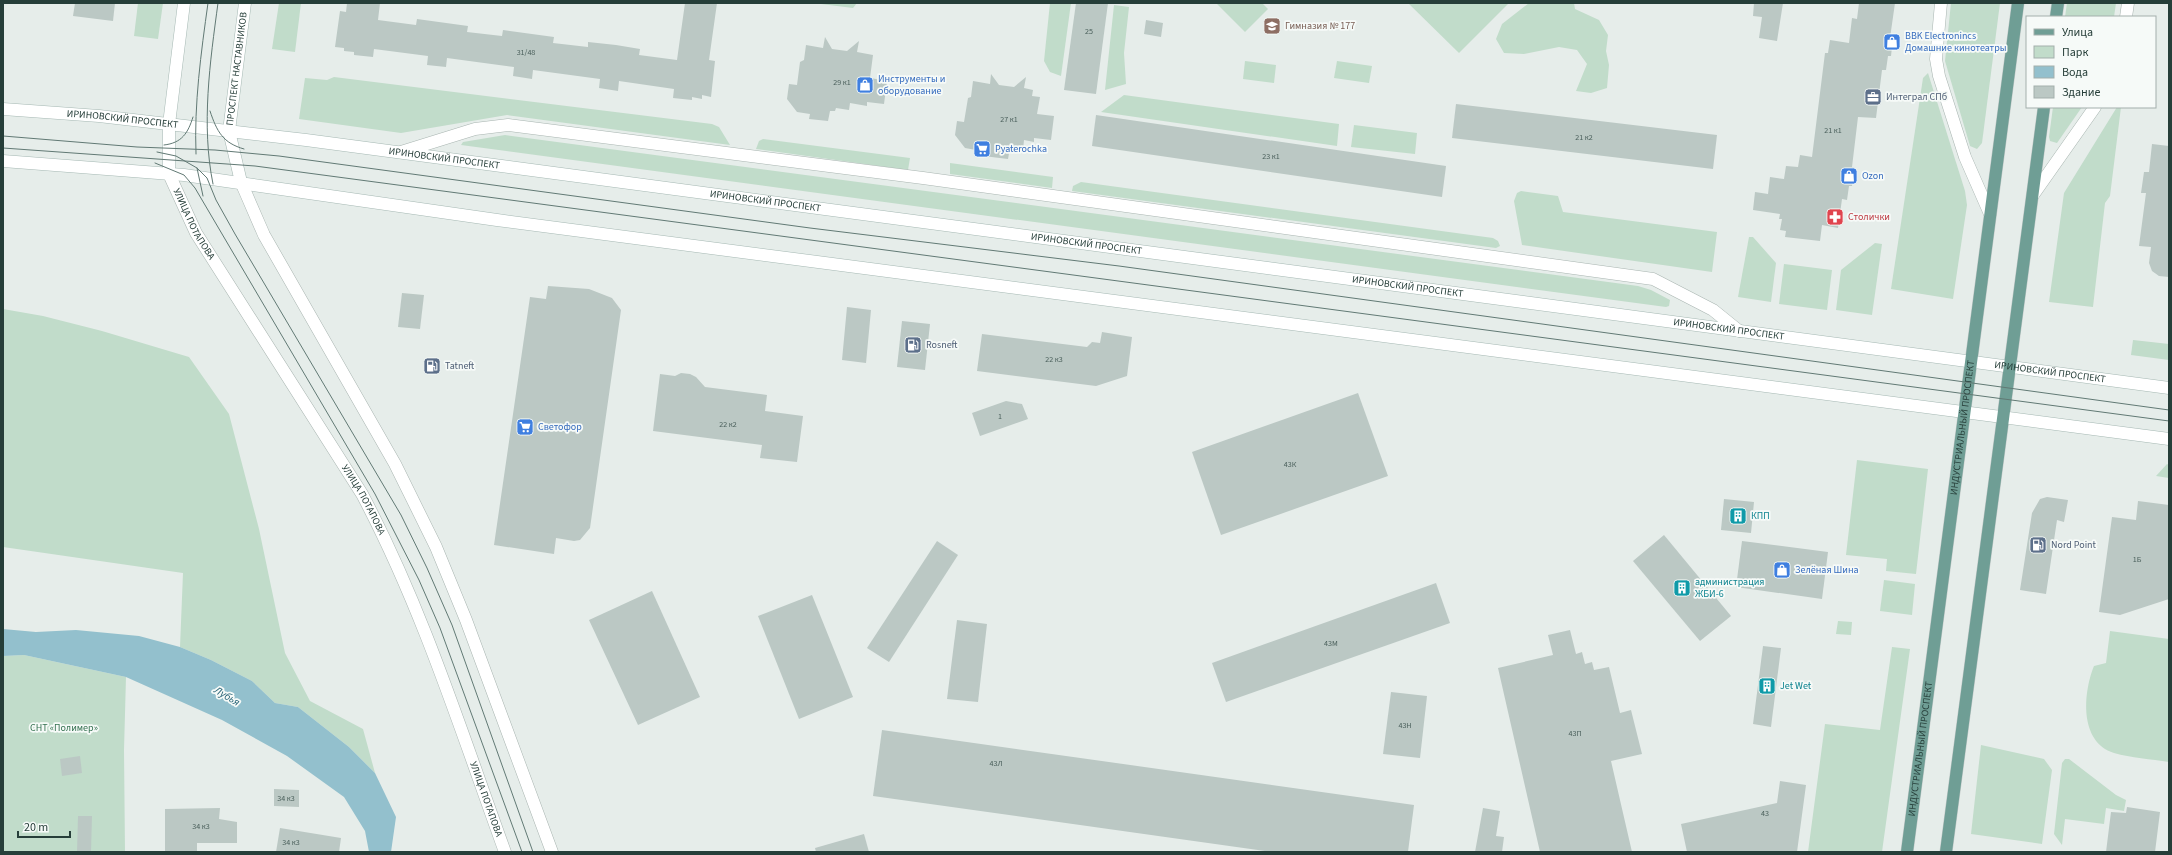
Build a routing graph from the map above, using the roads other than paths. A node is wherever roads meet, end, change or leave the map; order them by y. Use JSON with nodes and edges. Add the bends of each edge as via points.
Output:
{"nodes":[{"id":1,"x":184,"y":3,"type":"edge"},
{"id":2,"x":245,"y":3,"type":"edge"},
{"id":3,"x":1942,"y":3,"type":"edge"},
{"id":4,"x":2018,"y":3,"type":"edge"},
{"id":5,"x":2058,"y":3,"type":"edge"},
{"id":6,"x":2128,"y":3,"type":"edge"},
{"id":7,"x":2056,"y":16,"type":"edge"},
{"id":8,"x":2126,"y":16,"type":"edge"},
{"id":9,"x":2044,"y":108,"type":"edge"},
{"id":10,"x":2094,"y":108,"type":"edge"},
{"id":11,"x":3,"y":109,"type":"edge"},
{"id":12,"x":169,"y":124,"type":"junction"},
{"id":13,"x":230,"y":131,"type":"junction"},
{"id":14,"x":401,"y":152,"type":"junction"},
{"id":15,"x":3,"y":162,"type":"edge"},
{"id":16,"x":169,"y":174,"type":"junction"},
{"id":17,"x":241,"y":182,"type":"junction"},
{"id":18,"x":2033,"y":195,"type":"junction"},
{"id":19,"x":1990,"y":214,"type":"junction"},
{"id":20,"x":1739,"y":331,"type":"junction"},
{"id":21,"x":1972,"y":362,"type":"junction"},
{"id":22,"x":2010,"y":366,"type":"junction"},
{"id":23,"x":2169,"y":388,"type":"edge"},
{"id":24,"x":1965,"y":413,"type":"junction"},
{"id":25,"x":2003,"y":418,"type":"junction"},
{"id":26,"x":2169,"y":439,"type":"edge"},
{"id":27,"x":505,"y":852,"type":"edge"},
{"id":28,"x":552,"y":852,"type":"edge"},
{"id":29,"x":1907,"y":852,"type":"edge"},
{"id":30,"x":1946,"y":852,"type":"edge"}],
"edges":[{"from":1,"to":12,"type":"main road"},
{"from":2,"to":13,"type":"main road","name":"ПРОСПЕКТ НАСТАВНИКОВ"},
{"from":3,"to":19,"type":"main road","via":[[1936,59],[1939,76],[1965,157]]},
{"from":4,"to":19,"type":"main road","name":"ИНДУСТРИАЛЬНЫЙ ПРОСПЕКТ"},
{"from":5,"to":7,"type":"main road"},
{"from":6,"to":8,"type":"main road"},
{"from":9,"to":18,"type":"main road"},
{"from":10,"to":18,"type":"main road"},
{"from":11,"to":12,"type":"main road","name":"ИРИНОВСКИЙ ПРОСПЕКТ"},
{"from":12,"to":13,"type":"main road","name":"ИРИНОВСКИЙ ПРОСПЕКТ"},
{"from":12,"to":16,"type":"main road"},
{"from":13,"to":14,"type":"main road","name":"ИРИНОВСКИЙ ПРОСПЕКТ"},
{"from":13,"to":17,"type":"main road","name":"ПРОСПЕКТ НАСТАВНИКОВ"},
{"from":14,"to":20,"type":"main road","name":"ИРИНОВСКИЙ ПРОСПЕКТ"},
{"from":14,"to":20,"type":"main road","via":[[475,129],[508,125],[931,179],[1653,279],[1713,310]]},
{"from":15,"to":16,"type":"main road"},
{"from":16,"to":17,"type":"main road"},
{"from":16,"to":27,"type":"main road","name":"УЛИЦА ПОТАПОВА","via":[[196,233],[362,494],[384,536],[421,621]]},
{"from":17,"to":24,"type":"main road","via":[[497,220],[955,278]]},
{"from":17,"to":28,"type":"main road","via":[[264,235],[395,464],[436,547],[469,628]]},
{"from":18,"to":22,"type":"main road"},
{"from":19,"to":21,"type":"main road","name":"ИНДУСТРИАЛЬНЫЙ ПРОСПЕКТ"},
{"from":20,"to":21,"type":"main road","name":"ИРИНОВСКИЙ ПРОСПЕКТ"},
{"from":21,"to":22,"type":"main road","name":"ИРИНОВСКИЙ ПРОСПЕКТ"},
{"from":21,"to":24,"type":"main road","name":"ИНДУСТРИАЛЬНЫЙ ПРОСПЕКТ"},
{"from":22,"to":23,"type":"main road","name":"ИРИНОВСКИЙ ПРОСПЕКТ"},
{"from":22,"to":25,"type":"main road"},
{"from":24,"to":25,"type":"main road"},
{"from":24,"to":29,"type":"main road","name":"ИНДУСТРИАЛЬНЫЙ ПРОСПЕКТ"},
{"from":25,"to":26,"type":"main road"},
{"from":25,"to":30,"type":"main road"}]}
